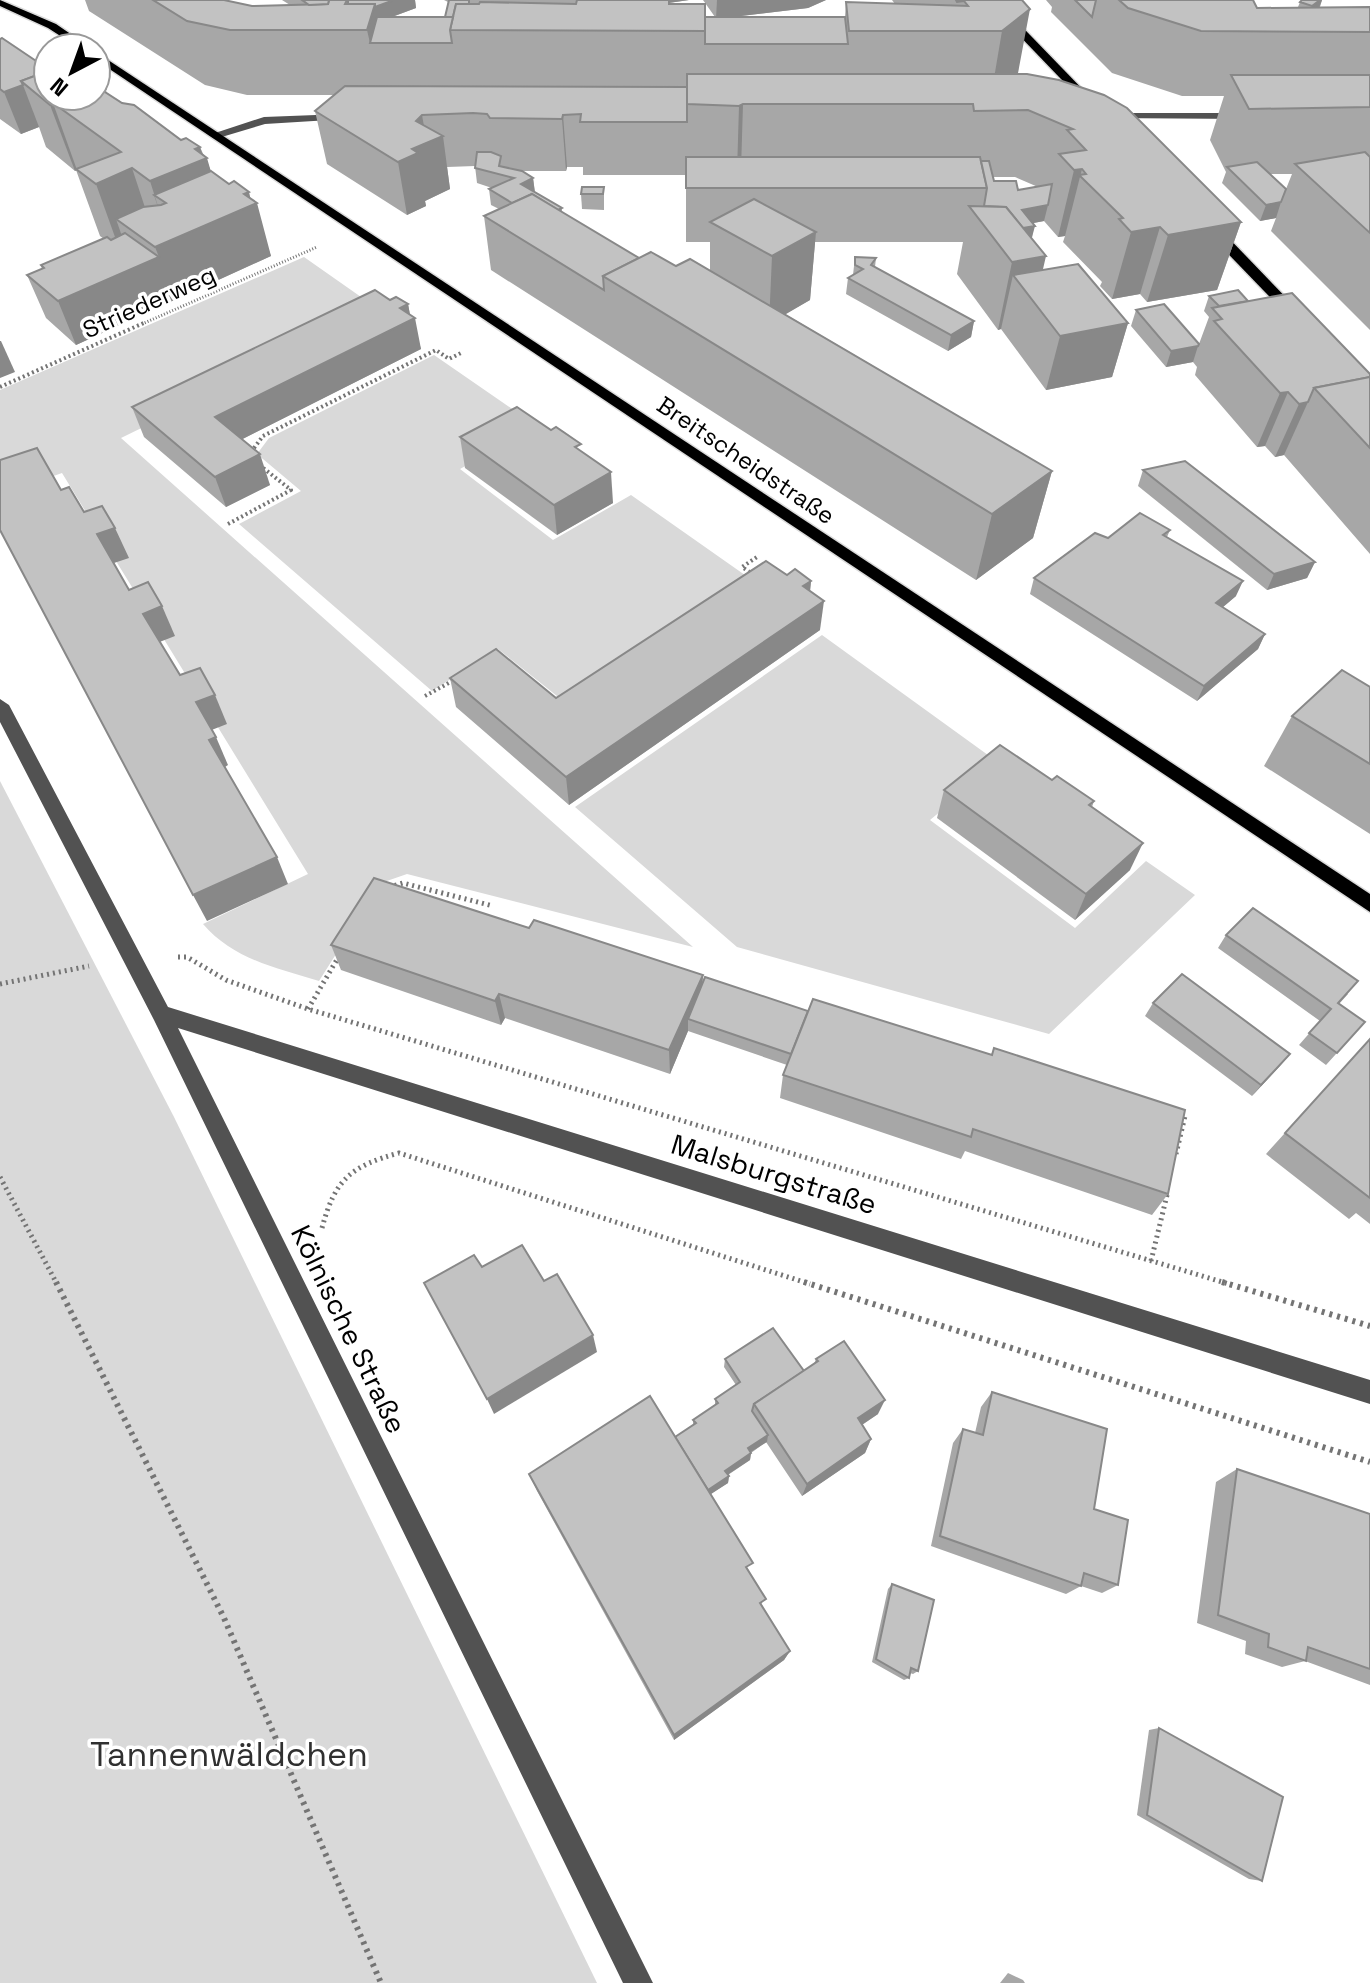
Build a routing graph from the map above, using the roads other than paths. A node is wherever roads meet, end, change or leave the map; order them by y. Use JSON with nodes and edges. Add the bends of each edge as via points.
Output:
{"nodes":[{"id":1,"x":990,"y":0,"type":"edge"},
{"id":2,"x":5,"y":2,"type":"edge"},
{"id":3,"x":61,"y":32,"type":"edge"},
{"id":4,"x":112,"y":66,"type":"edge"},
{"id":5,"x":1102,"y":116,"type":"junction"},
{"id":6,"x":1262,"y":116,"type":"edge"},
{"id":7,"x":351,"y":117,"type":"edge"},
{"id":8,"x":1119,"y":133,"type":"edge"},
{"id":9,"x":215,"y":135,"type":"junction"},
{"id":10,"x":1207,"y":223,"type":"edge"},
{"id":11,"x":1303,"y":323,"type":"edge"},
{"id":12,"x":0,"y":705,"type":"edge"},
{"id":13,"x":1370,"y":904,"type":"edge"},
{"id":14,"x":161,"y":1014,"type":"junction"},
{"id":15,"x":1370,"y":1392,"type":"edge"},
{"id":16,"x":638,"y":1983,"type":"edge"}],
"edges":[{"from":1,"to":5,"type":"main road"},
{"from":2,"to":3,"type":"main road"},
{"from":4,"to":9,"type":"main road","name":"Breitscheidstraße"},
{"from":5,"to":6,"type":"street"},
{"from":5,"to":8,"type":"main road"},
{"from":7,"to":9,"type":"street","via":[[264,121]]},
{"from":9,"to":13,"type":"main road","name":"Breitscheidstraße"},
{"from":10,"to":11,"type":"main road"},
{"from":12,"to":14,"type":"street","name":"Kölnische Straße"},
{"from":14,"to":15,"type":"street","name":"Malsburgstraße"},
{"from":14,"to":16,"type":"street","name":"Kölnische Straße"}]}
